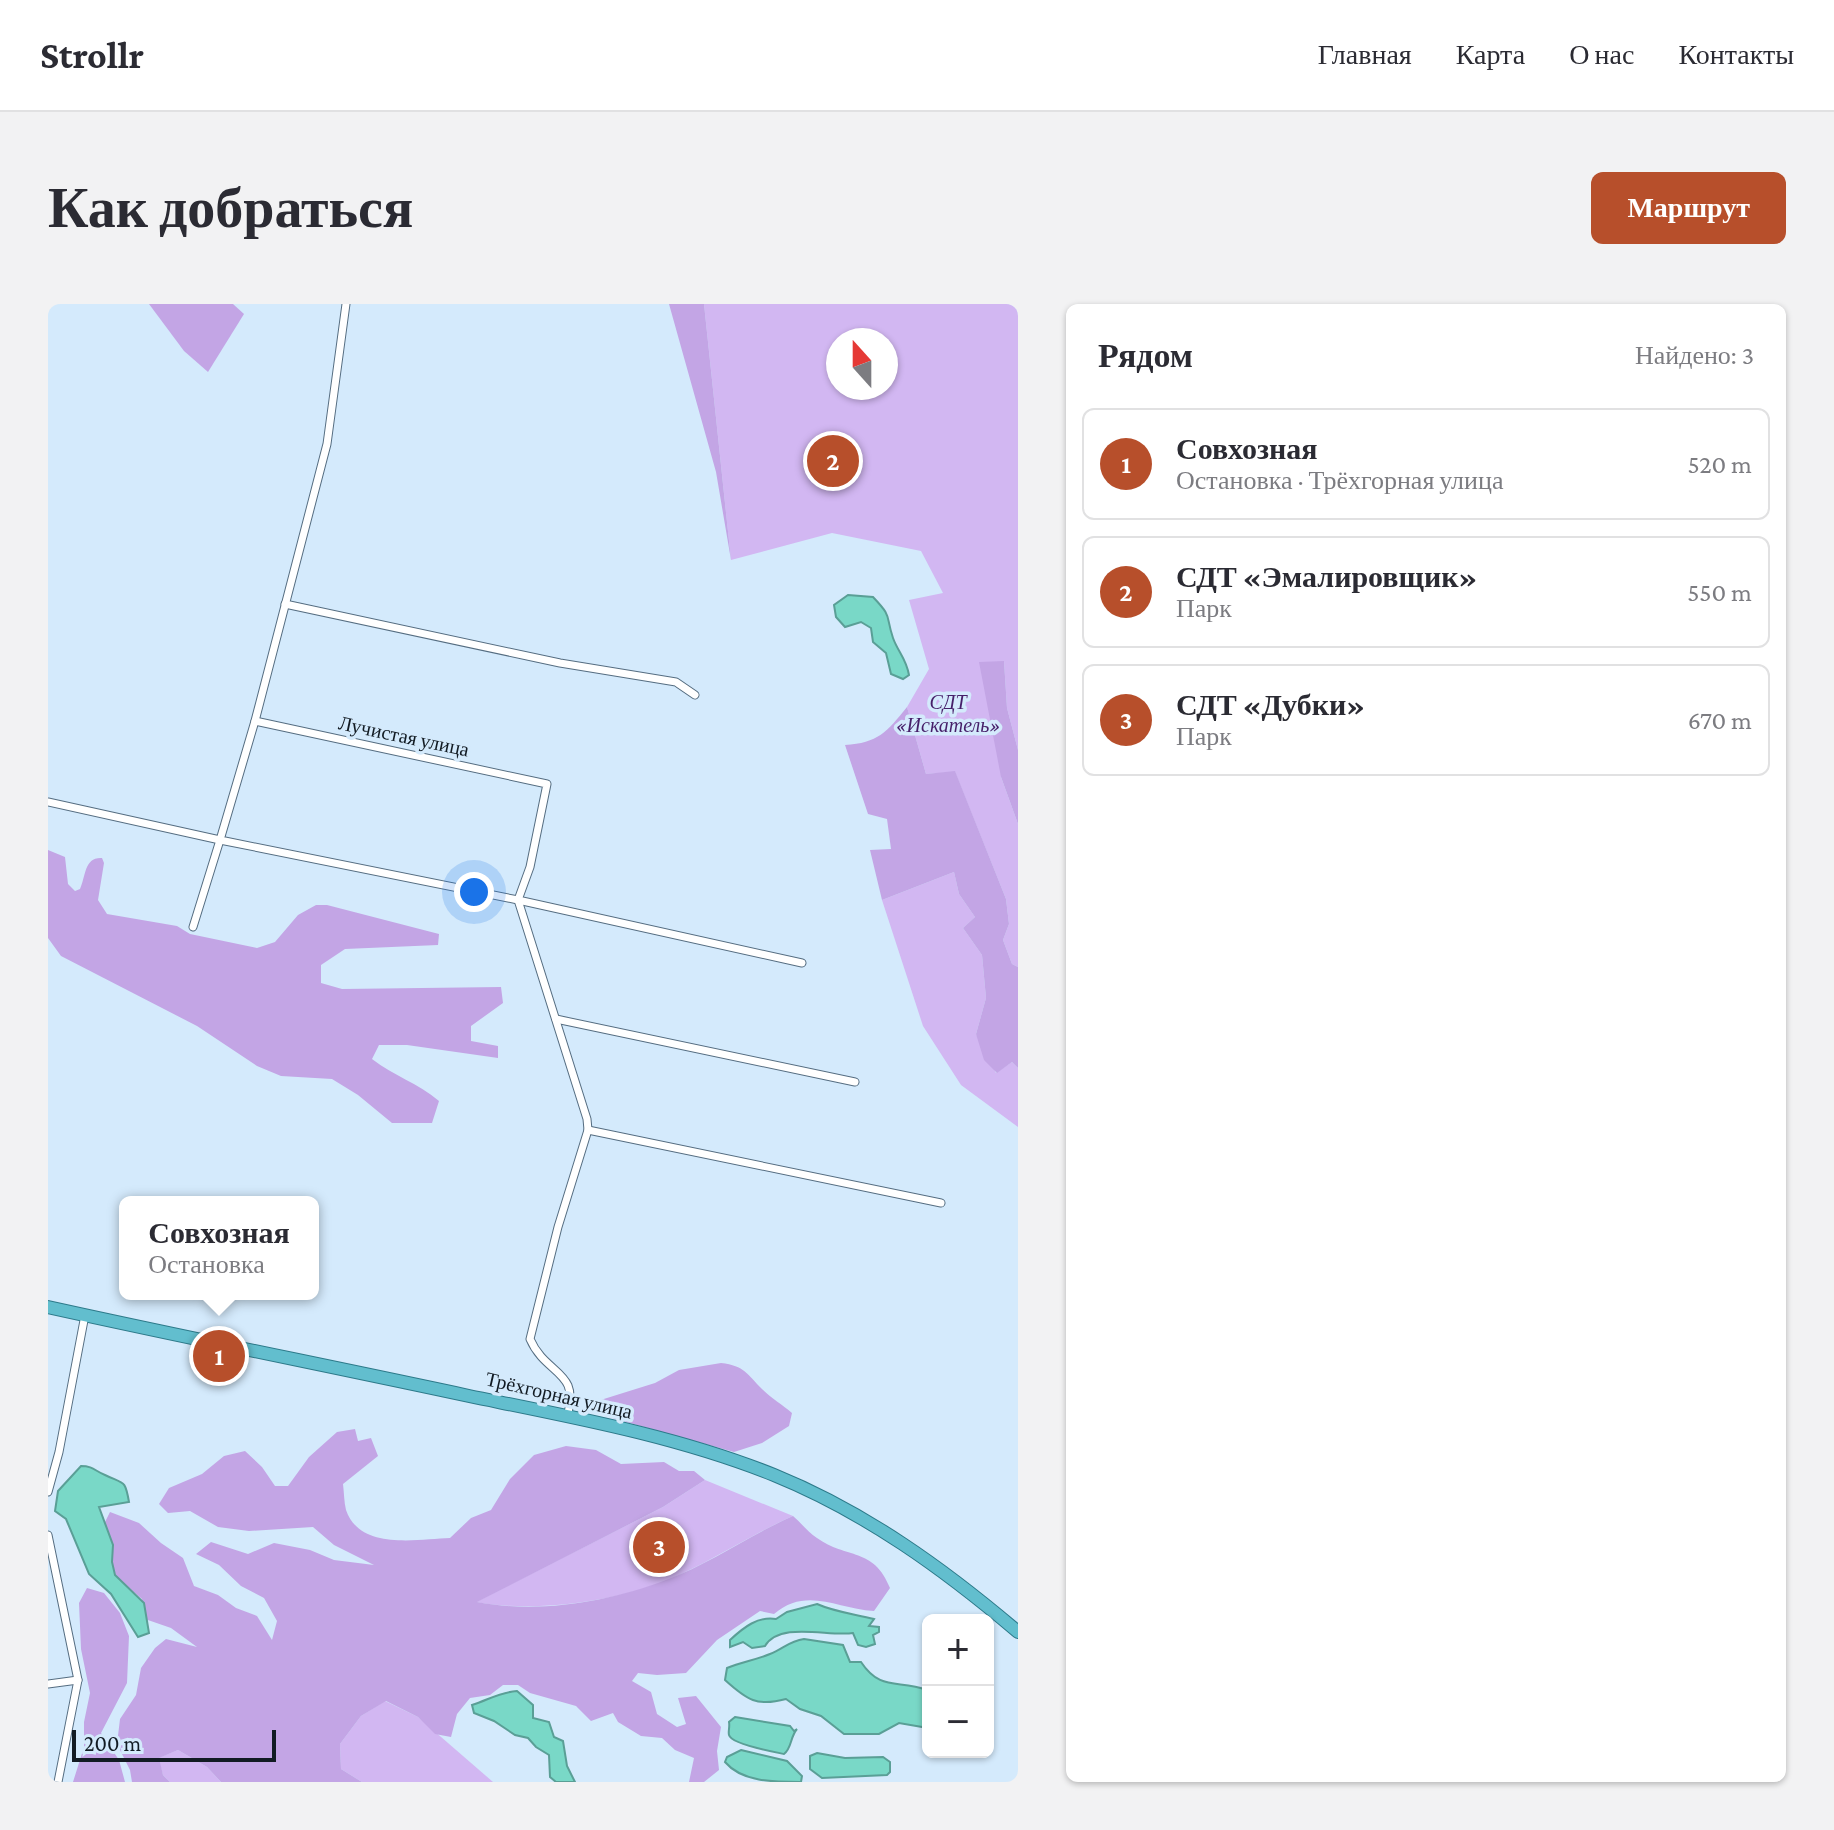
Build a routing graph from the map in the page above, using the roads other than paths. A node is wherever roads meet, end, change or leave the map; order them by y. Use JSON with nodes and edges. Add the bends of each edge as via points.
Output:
{"nodes":[{"id":1,"x":346,"y":304,"type":"edge"},
{"id":2,"x":285,"y":604,"type":"junction"},
{"id":3,"x":695,"y":695,"type":"dead end"},
{"id":4,"x":255,"y":721,"type":"junction"},
{"id":5,"x":48,"y":802,"type":"edge"},
{"id":6,"x":220,"y":840,"type":"junction"},
{"id":7,"x":518,"y":900,"type":"junction"},
{"id":8,"x":193,"y":927,"type":"dead end"},
{"id":9,"x":802,"y":963,"type":"dead end"},
{"id":10,"x":556,"y":1019,"type":"junction"},
{"id":11,"x":855,"y":1082,"type":"dead end"},
{"id":12,"x":588,"y":1130,"type":"junction"},
{"id":13,"x":941,"y":1203,"type":"dead end"},
{"id":14,"x":48,"y":1307,"type":"edge"},
{"id":15,"x":85,"y":1315,"type":"junction"},
{"id":16,"x":567,"y":1416,"type":"junction"},
{"id":17,"x":48,"y":1492,"type":"edge"},
{"id":18,"x":48,"y":1535,"type":"edge"},
{"id":19,"x":1018,"y":1632,"type":"edge"},
{"id":20,"x":78,"y":1680,"type":"junction"},
{"id":21,"x":48,"y":1684,"type":"edge"},
{"id":22,"x":58,"y":1782,"type":"edge"}],
"edges":[{"from":1,"to":2,"type":"street","via":[[327,444]]},
{"from":2,"to":3,"type":"street","via":[[560,663],[676,682]]},
{"from":2,"to":4,"type":"street"},
{"from":4,"to":6,"type":"street"},
{"from":4,"to":7,"type":"street","name":"Лучистая улица","via":[[547,784]]},
{"from":5,"to":6,"type":"street"},
{"from":6,"to":7,"type":"street"},
{"from":6,"to":8,"type":"street"},
{"from":7,"to":9,"type":"street"},
{"from":7,"to":10,"type":"street"},
{"from":10,"to":11,"type":"street"},
{"from":10,"to":12,"type":"street"},
{"from":12,"to":13,"type":"street"},
{"from":12,"to":16,"type":"street","via":[[530,1333],[535,1351],[570,1387]]},
{"from":14,"to":15,"type":"highway","name":"Трёхгорная улица"},
{"from":15,"to":16,"type":"highway","name":"Трёхгорная улица"},
{"from":15,"to":17,"type":"street"},
{"from":16,"to":19,"type":"highway","name":"Трёхгорная улица","via":[[688,1446],[776,1476],[900,1541]]},
{"from":18,"to":20,"type":"street"},
{"from":20,"to":21,"type":"street"},
{"from":20,"to":22,"type":"street"}]}
